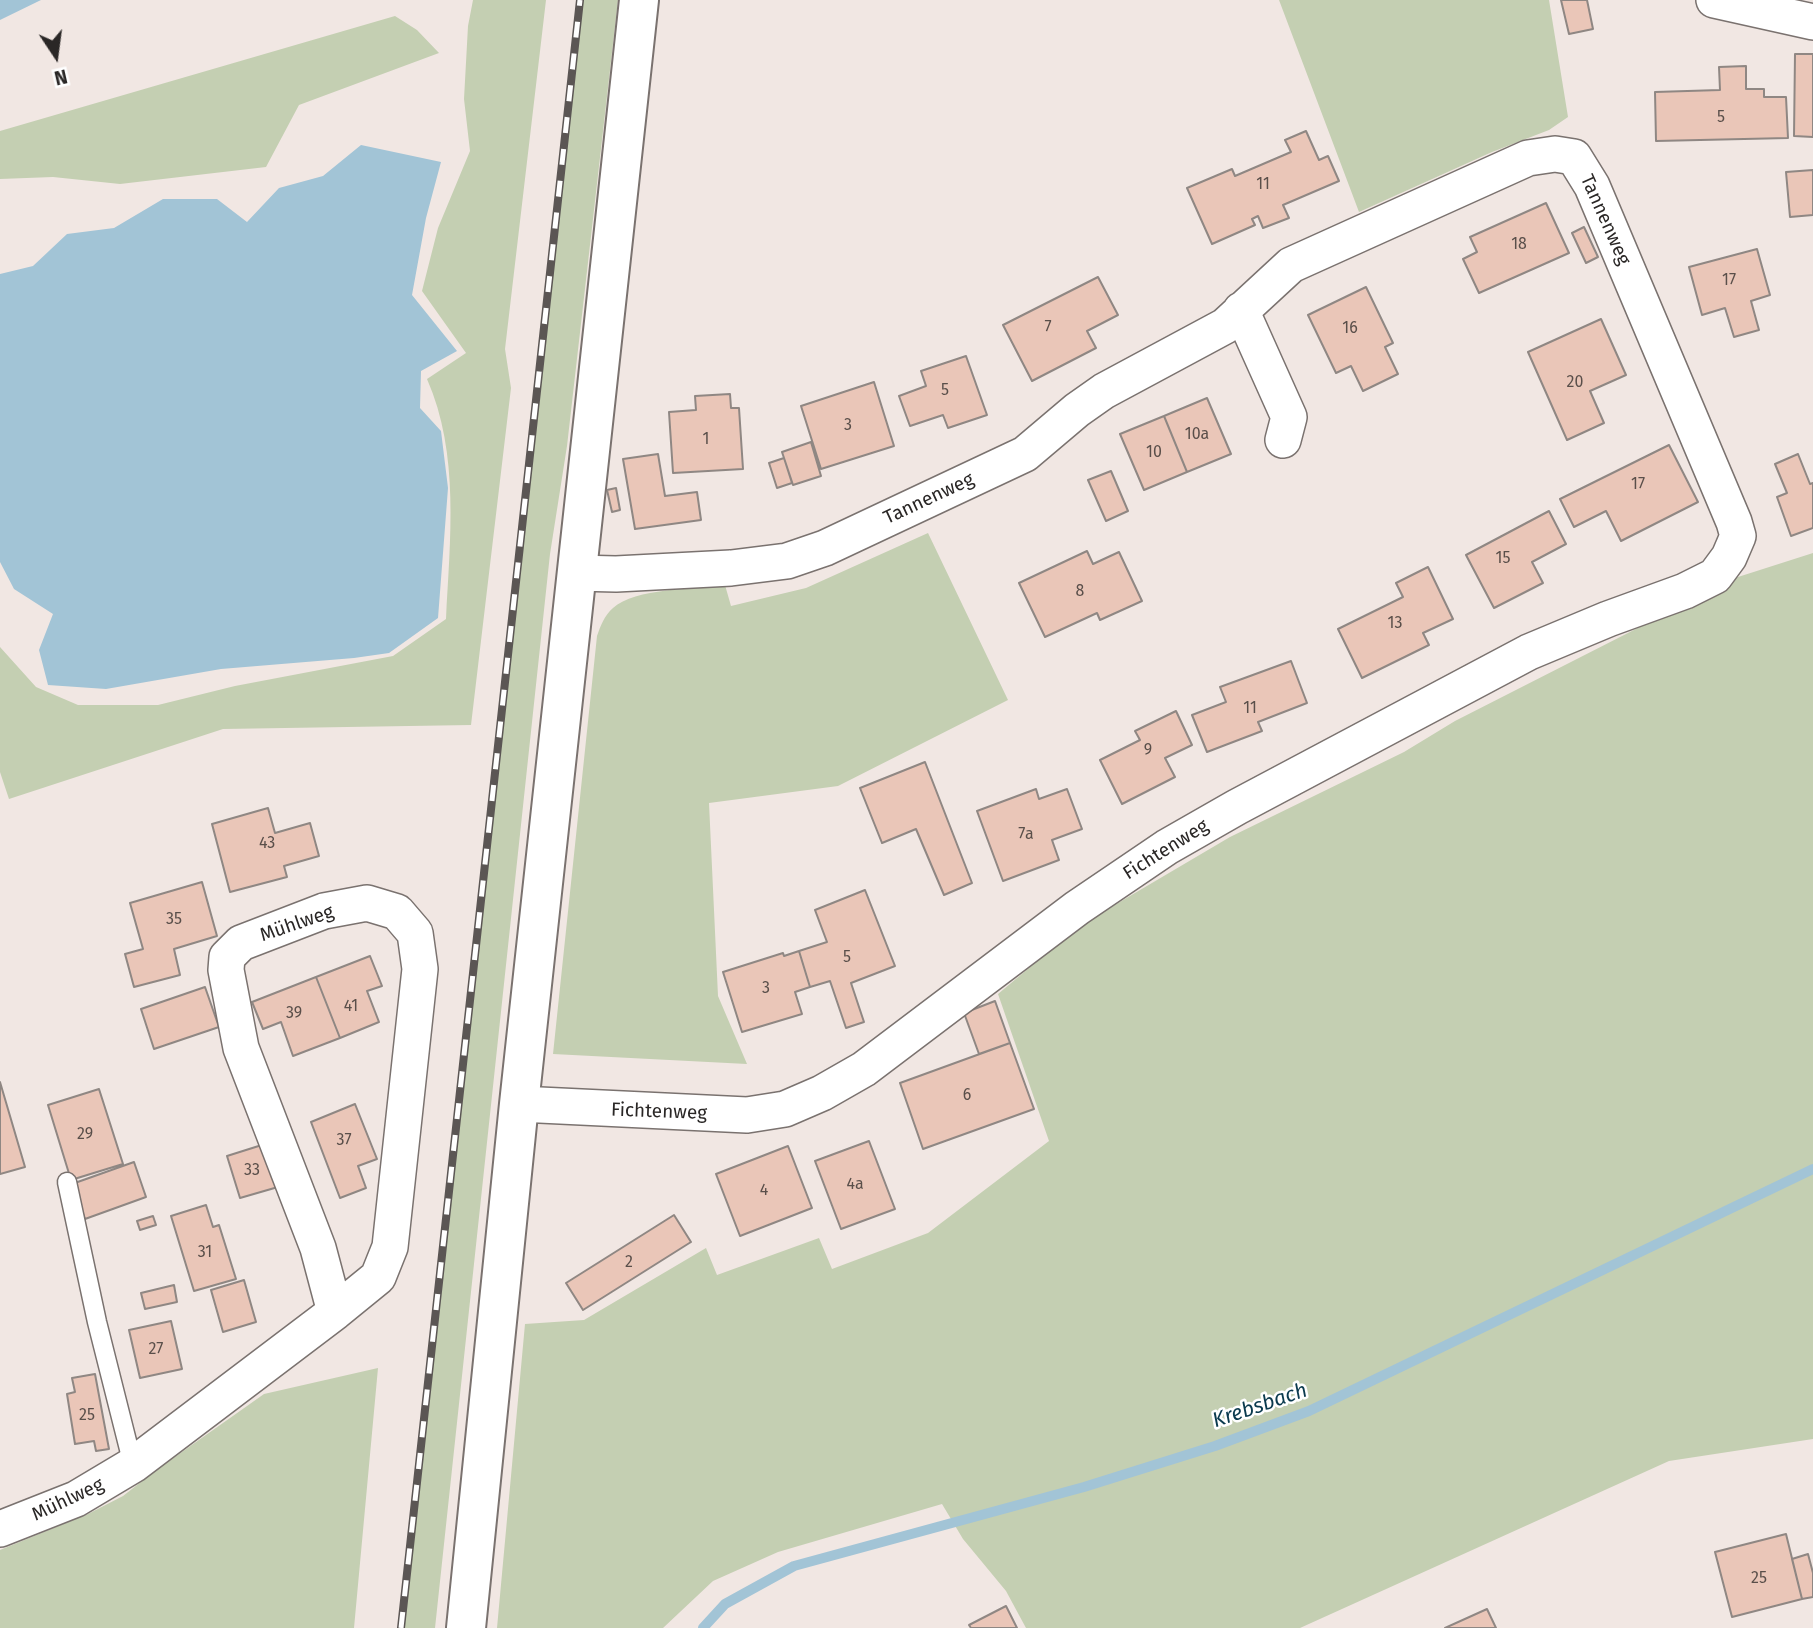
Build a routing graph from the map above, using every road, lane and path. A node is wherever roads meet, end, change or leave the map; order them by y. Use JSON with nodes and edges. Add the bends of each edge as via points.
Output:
{"nodes":[{"id":1,"x":639,"y":0,"type":"edge"},
{"id":2,"x":1714,"y":0,"type":"edge"},
{"id":3,"x":1813,"y":22,"type":"edge"},
{"id":4,"x":1241,"y":310,"type":"junction"},
{"id":5,"x":1283,"y":440,"type":"dead end"},
{"id":6,"x":1712,"y":474,"type":"joint"},
{"id":7,"x":576,"y":573,"type":"junction"},
{"id":8,"x":519,"y":1104,"type":"junction"},
{"id":9,"x":66,"y":1182,"type":"dead end"},
{"id":10,"x":335,"y":1312,"type":"junction"},
{"id":11,"x":133,"y":1465,"type":"junction"},
{"id":12,"x":0,"y":1529,"type":"edge"},
{"id":13,"x":466,"y":1628,"type":"edge"}],
"edges":[{"from":1,"to":7,"type":"street"},
{"from":2,"to":3,"type":"street"},
{"from":4,"to":5,"type":"street","via":[[1289,417]]},
{"from":4,"to":6,"type":"street","name":"Tannenweg","via":[[1291,265],[1528,158],[1574,158],[1592,186]]},
{"from":4,"to":7,"type":"street","name":"Tannenweg","via":[[1225,326],[1104,391],[1025,454],[825,548],[788,561],[731,568]]},
{"from":6,"to":8,"type":"street","name":"Fichtenweg","via":[[1738,536],[1716,576],[1529,652],[1190,834],[1077,908],[864,1069],[822,1093],[785,1109],[747,1115]]},
{"from":7,"to":8,"type":"street"},
{"from":8,"to":13,"type":"street"},
{"from":9,"to":11,"type":"lane"},
{"from":10,"to":10,"type":"street","name":"Mühlweg","via":[[378,1277],[390,1247],[420,969],[415,933],[397,912],[367,904],[324,911],[241,943],[227,957],[241,1048],[318,1248]]},
{"from":10,"to":11,"type":"street","name":"Mühlweg"},
{"from":11,"to":12,"type":"street","name":"Mühlweg","via":[[76,1499]]}]}
